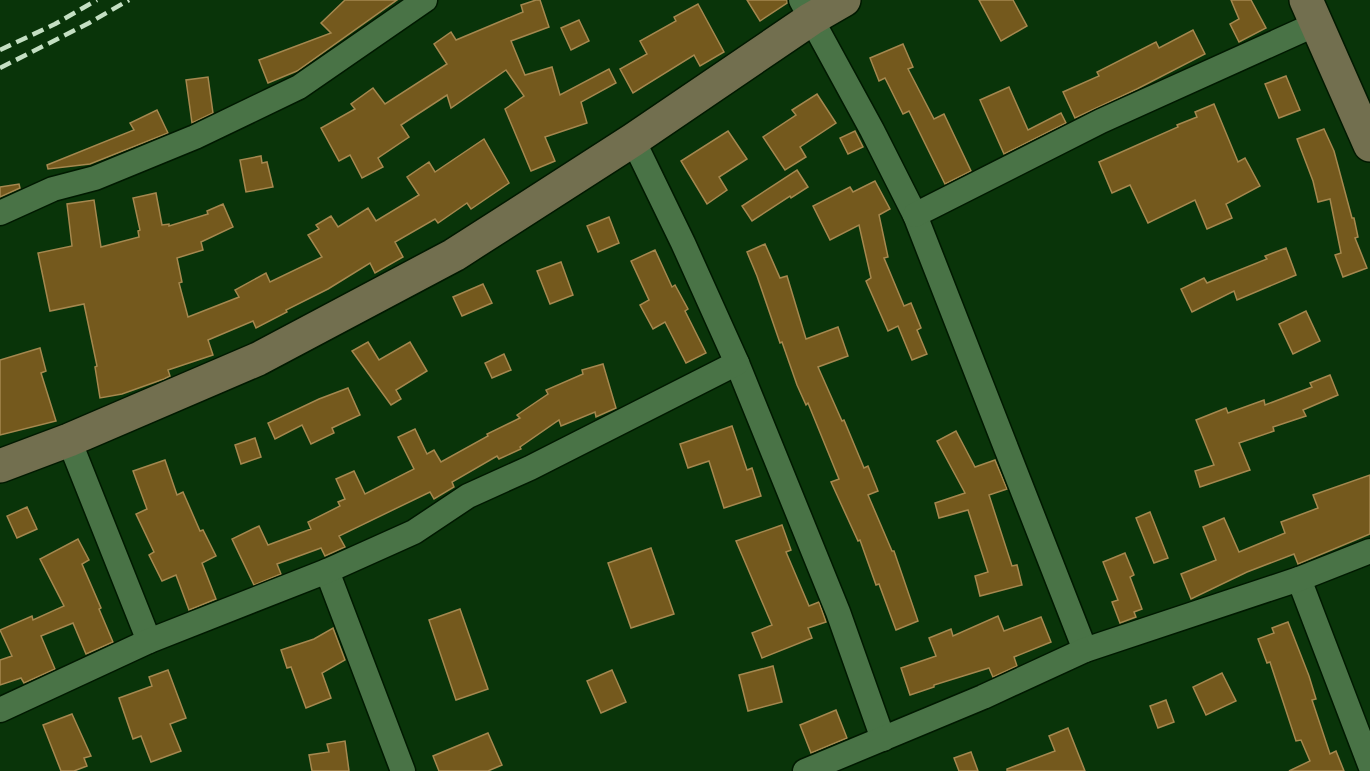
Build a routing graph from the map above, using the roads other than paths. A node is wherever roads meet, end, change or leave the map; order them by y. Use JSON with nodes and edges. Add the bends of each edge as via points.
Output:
{"nodes":[{"id":1,"x":425,"y":0,"type":"edge"},
{"id":2,"x":844,"y":0,"type":"edge"},
{"id":3,"x":806,"y":10,"type":"edge"},
{"id":4,"x":1311,"y":12,"type":"edge"},
{"id":5,"x":633,"y":140,"type":"junction"},
{"id":6,"x":1370,"y":145,"type":"edge"},
{"id":7,"x":0,"y":213,"type":"edge"},
{"id":8,"x":915,"y":215,"type":"junction"},
{"id":9,"x":737,"y":363,"type":"junction"},
{"id":10,"x":69,"y":440,"type":"junction"},
{"id":11,"x":0,"y":466,"type":"edge"},
{"id":12,"x":1370,"y":551,"type":"edge"},
{"id":13,"x":327,"y":571,"type":"junction"},
{"id":14,"x":1299,"y":579,"type":"junction"},
{"id":15,"x":149,"y":642,"type":"junction"},
{"id":16,"x":1085,"y":650,"type":"junction"},
{"id":17,"x":0,"y":710,"type":"edge"},
{"id":18,"x":883,"y":739,"type":"junction"},
{"id":19,"x":1370,"y":765,"type":"edge"},
{"id":20,"x":403,"y":771,"type":"edge"},
{"id":21,"x":805,"y":771,"type":"edge"}],
"edges":[{"from":1,"to":7,"type":"street","via":[[299,87],[195,137],[95,178],[53,189]]},
{"from":2,"to":3,"type":"street"},
{"from":3,"to":5,"type":"street"},
{"from":3,"to":8,"type":"street"},
{"from":4,"to":6,"type":"street"},
{"from":4,"to":8,"type":"street"},
{"from":5,"to":9,"type":"street"},
{"from":5,"to":10,"type":"street","via":[[454,255],[258,359]]},
{"from":8,"to":16,"type":"street"},
{"from":9,"to":13,"type":"street","via":[[468,496],[414,532]]},
{"from":9,"to":18,"type":"street","via":[[838,612]]},
{"from":10,"to":11,"type":"street"},
{"from":10,"to":15,"type":"street"},
{"from":12,"to":14,"type":"street"},
{"from":13,"to":15,"type":"street"},
{"from":13,"to":20,"type":"street"},
{"from":14,"to":16,"type":"street"},
{"from":14,"to":19,"type":"street"},
{"from":15,"to":17,"type":"street"},
{"from":16,"to":18,"type":"street"},
{"from":18,"to":21,"type":"street"}]}
